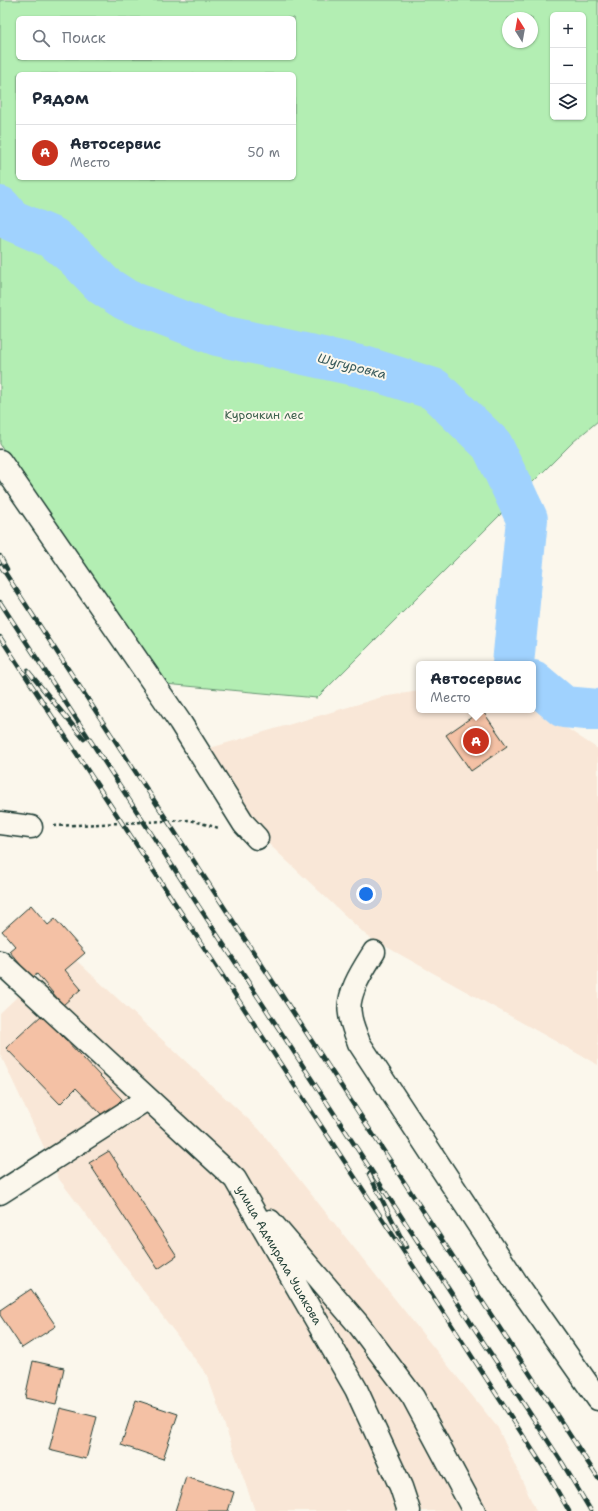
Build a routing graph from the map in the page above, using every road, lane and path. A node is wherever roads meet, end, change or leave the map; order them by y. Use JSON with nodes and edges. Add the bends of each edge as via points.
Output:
{"nodes":[{"id":1,"x":0,"y":461,"type":"edge"},
{"id":2,"x":0,"y":823,"type":"edge"},
{"id":3,"x":31,"y":827,"type":"joint"},
{"id":4,"x":250,"y":831,"type":"joint"},
{"id":5,"x":374,"y":952,"type":"dead end"},
{"id":6,"x":0,"y":962,"type":"edge"},
{"id":7,"x":147,"y":1098,"type":"junction"},
{"id":8,"x":234,"y":1179,"type":"junction"},
{"id":9,"x":0,"y":1193,"type":"edge"},
{"id":10,"x":598,"y":1399,"type":"edge"},
{"id":11,"x":409,"y":1511,"type":"edge"},
{"id":12,"x":474,"y":1511,"type":"edge"}],
"edges":[{"from":1,"to":4,"type":"street","via":[[180,722]]},
{"from":2,"to":3,"type":"street"},
{"from":3,"to":4,"type":"path","via":[[190,820],[222,828]]},
{"from":5,"to":10,"type":"street","via":[[352,996],[349,1012],[359,1043],[518,1285]]},
{"from":6,"to":7,"type":"street","name":"улица Адмирала Ушакова"},
{"from":7,"to":8,"type":"street","name":"улица Адмирала Ушакова"},
{"from":7,"to":9,"type":"street"},
{"from":8,"to":11,"type":"street","name":"улица Адмирала Ушакова","via":[[356,1389],[401,1487]]},
{"from":8,"to":12,"type":"street","via":[[359,1325],[413,1396]]}]}
